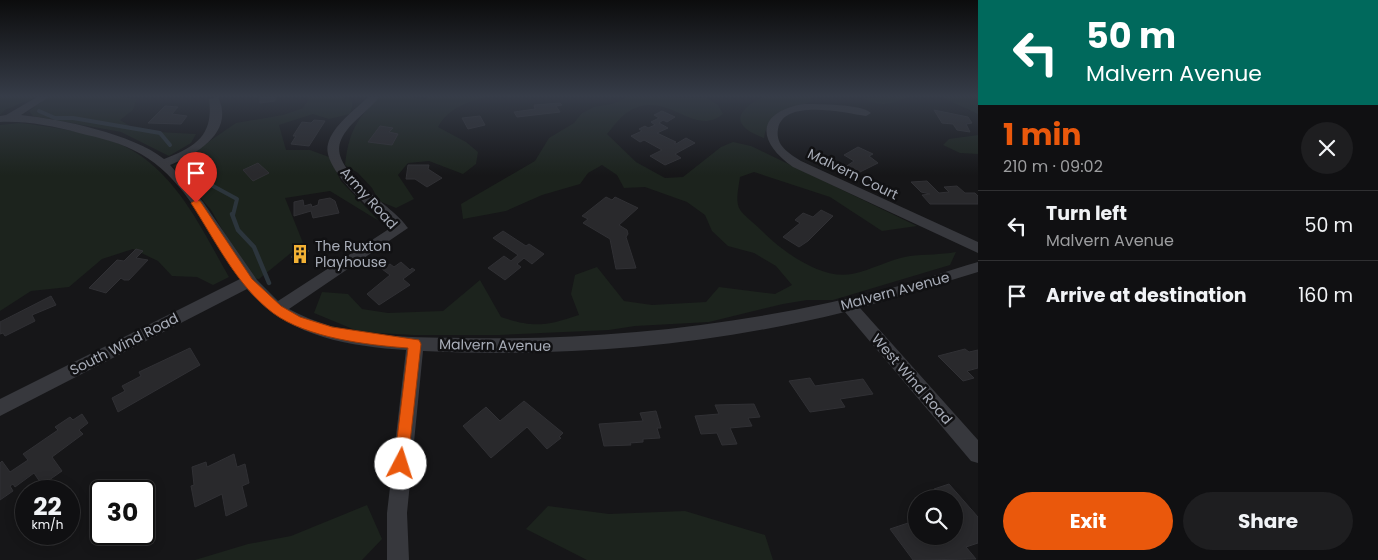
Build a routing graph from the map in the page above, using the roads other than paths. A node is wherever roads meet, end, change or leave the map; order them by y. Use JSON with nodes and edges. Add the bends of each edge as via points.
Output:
{"nodes":[{"id":1,"x":50,"y":123,"type":"edge"},
{"id":2,"x":215,"y":123,"type":"edge"},
{"id":3,"x":350,"y":123,"type":"edge"},
{"id":4,"x":773,"y":123,"type":"edge"},
{"id":5,"x":162,"y":164,"type":"junction"},
{"id":6,"x":978,"y":248,"type":"edge"},
{"id":7,"x":978,"y":267,"type":"edge"},
{"id":8,"x":248,"y":282,"type":"junction"},
{"id":9,"x":847,"y":304,"type":"junction"},
{"id":10,"x":277,"y":309,"type":"junction"},
{"id":11,"x":415,"y":344,"type":"junction"},
{"id":12,"x":0,"y":408,"type":"edge"},
{"id":13,"x":978,"y":454,"type":"edge"},
{"id":14,"x":398,"y":560,"type":"edge"}],
"edges":[{"from":1,"to":5,"type":"street","name":"Malvern Avenue","via":[[120,141]]},
{"from":2,"to":5,"type":"street","via":[[214,132],[194,149]]},
{"from":3,"to":10,"type":"street","name":"Army Road","via":[[332,147],[336,159],[347,177],[373,205],[401,228]]},
{"from":4,"to":6,"type":"street","name":"Malvern Court","via":[[770,132],[776,147],[797,164]]},
{"from":5,"to":8,"type":"street","name":"Malvern Avenue","via":[[204,213]]},
{"from":7,"to":9,"type":"street","name":"Malvern Avenue"},
{"from":8,"to":10,"type":"street","name":"Malvern Avenue"},
{"from":8,"to":12,"type":"street","name":"South Wind Road"},
{"from":9,"to":11,"type":"street","name":"Malvern Avenue","via":[[766,322],[646,340],[535,346]]},
{"from":9,"to":13,"type":"street","name":"West Wind Road"},
{"from":10,"to":11,"type":"street","name":"Malvern Avenue","via":[[296,320],[332,332]]},
{"from":11,"to":14,"type":"street","via":[[400,475]]}]}
